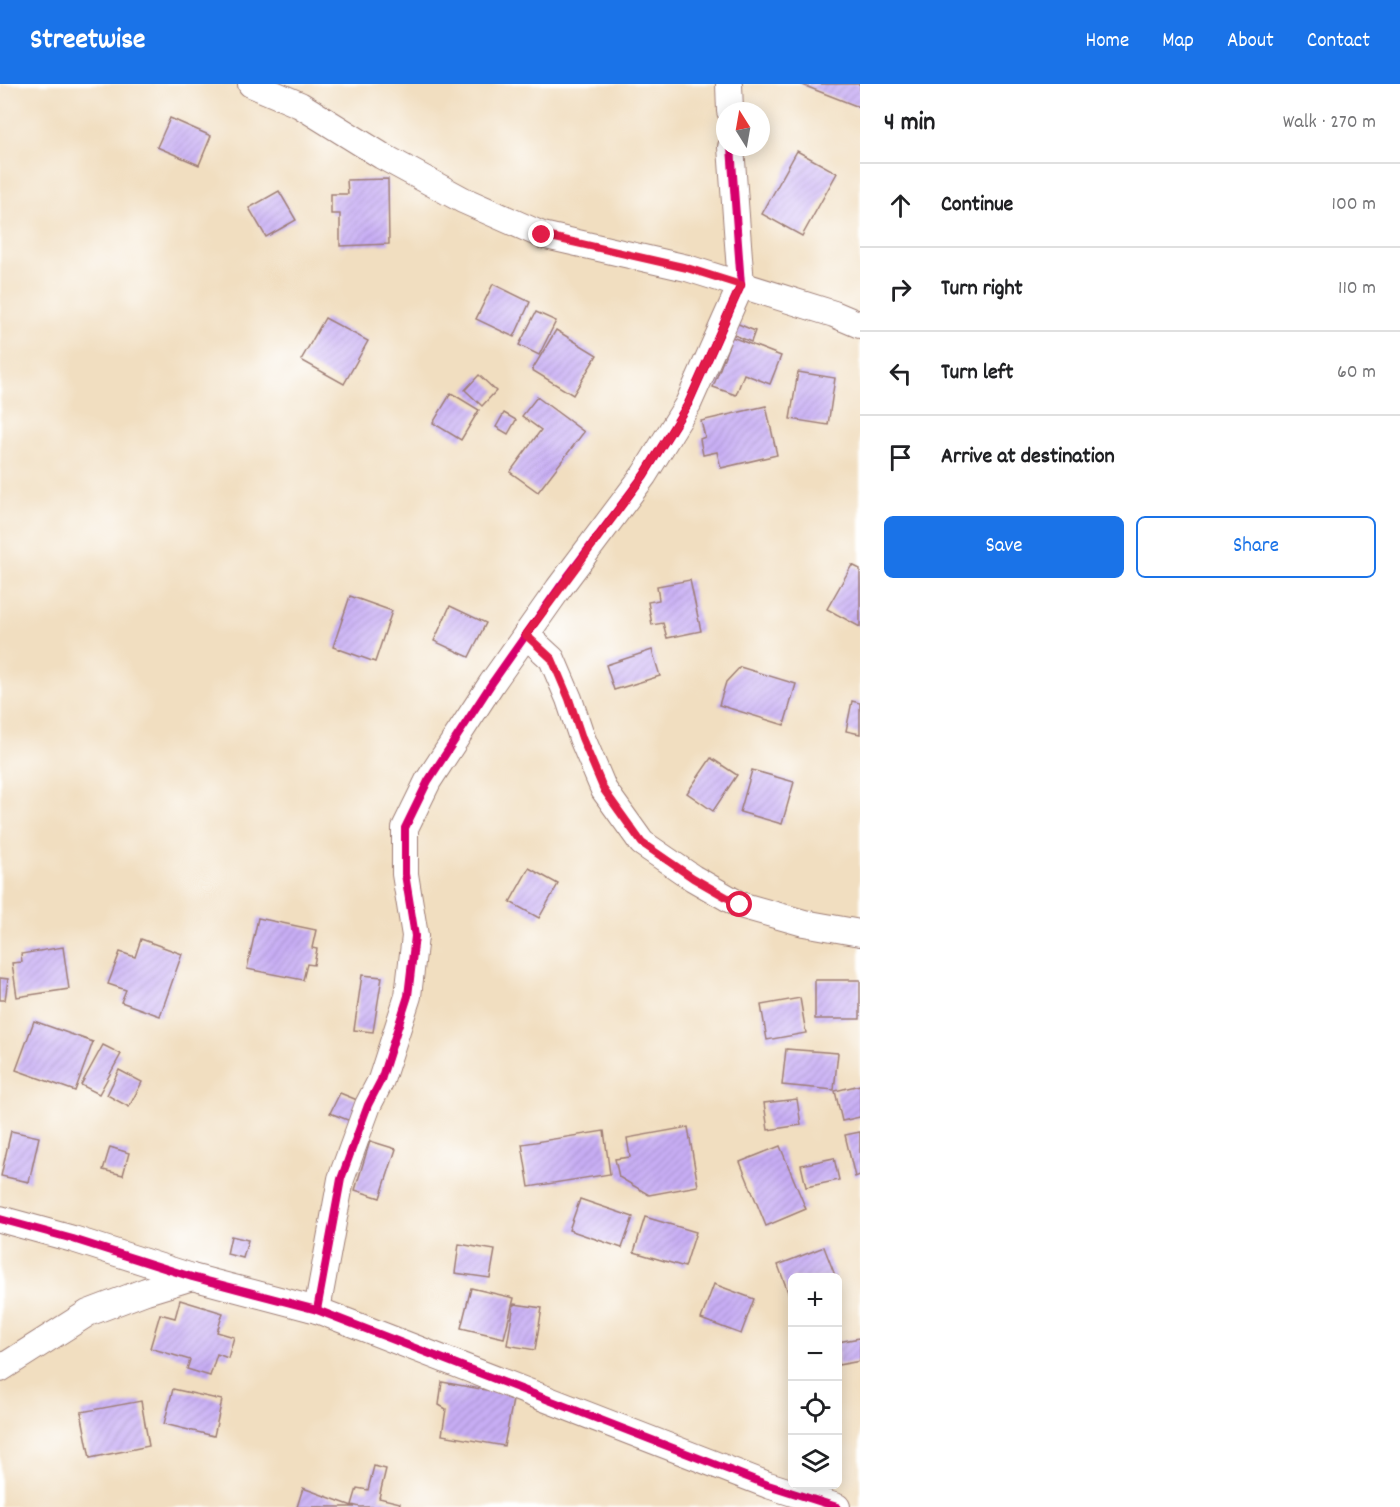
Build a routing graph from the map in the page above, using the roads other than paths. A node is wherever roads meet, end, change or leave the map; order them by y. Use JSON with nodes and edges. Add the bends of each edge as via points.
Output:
{"nodes":[{"id":1,"x":251,"y":84,"type":"edge"},
{"id":2,"x":729,"y":84,"type":"edge"},
{"id":3,"x":730,"y":102,"type":"edge"},
{"id":4,"x":733,"y":156,"type":"edge"},
{"id":5,"x":741,"y":285,"type":"junction"},
{"id":6,"x":860,"y":325,"type":"edge"},
{"id":7,"x":526,"y":635,"type":"junction"},
{"id":8,"x":860,"y":933,"type":"edge"},
{"id":9,"x":0,"y":1218,"type":"edge"},
{"id":10,"x":192,"y":1277,"type":"junction"},
{"id":11,"x":317,"y":1310,"type":"junction"},
{"id":12,"x":0,"y":1369,"type":"edge"},
{"id":13,"x":767,"y":1496,"type":"edge"},
{"id":14,"x":837,"y":1507,"type":"edge"}],
"edges":[{"from":1,"to":5,"type":"street","via":[[300,105],[463,200],[542,235],[687,268]]},
{"from":2,"to":3,"type":"street"},
{"from":4,"to":5,"type":"street"},
{"from":5,"to":6,"type":"street"},
{"from":5,"to":7,"type":"street","via":[[688,404],[669,435]]},
{"from":7,"to":8,"type":"street","via":[[552,659],[604,790],[642,843],[740,905]]},
{"from":7,"to":11,"type":"street","via":[[428,782],[405,828],[405,874],[415,936],[408,996],[381,1080],[341,1179]]},
{"from":9,"to":10,"type":"street"},
{"from":10,"to":11,"type":"street"},
{"from":10,"to":12,"type":"street","via":[[88,1313]]},
{"from":11,"to":13,"type":"street"},
{"from":13,"to":14,"type":"street"}]}
